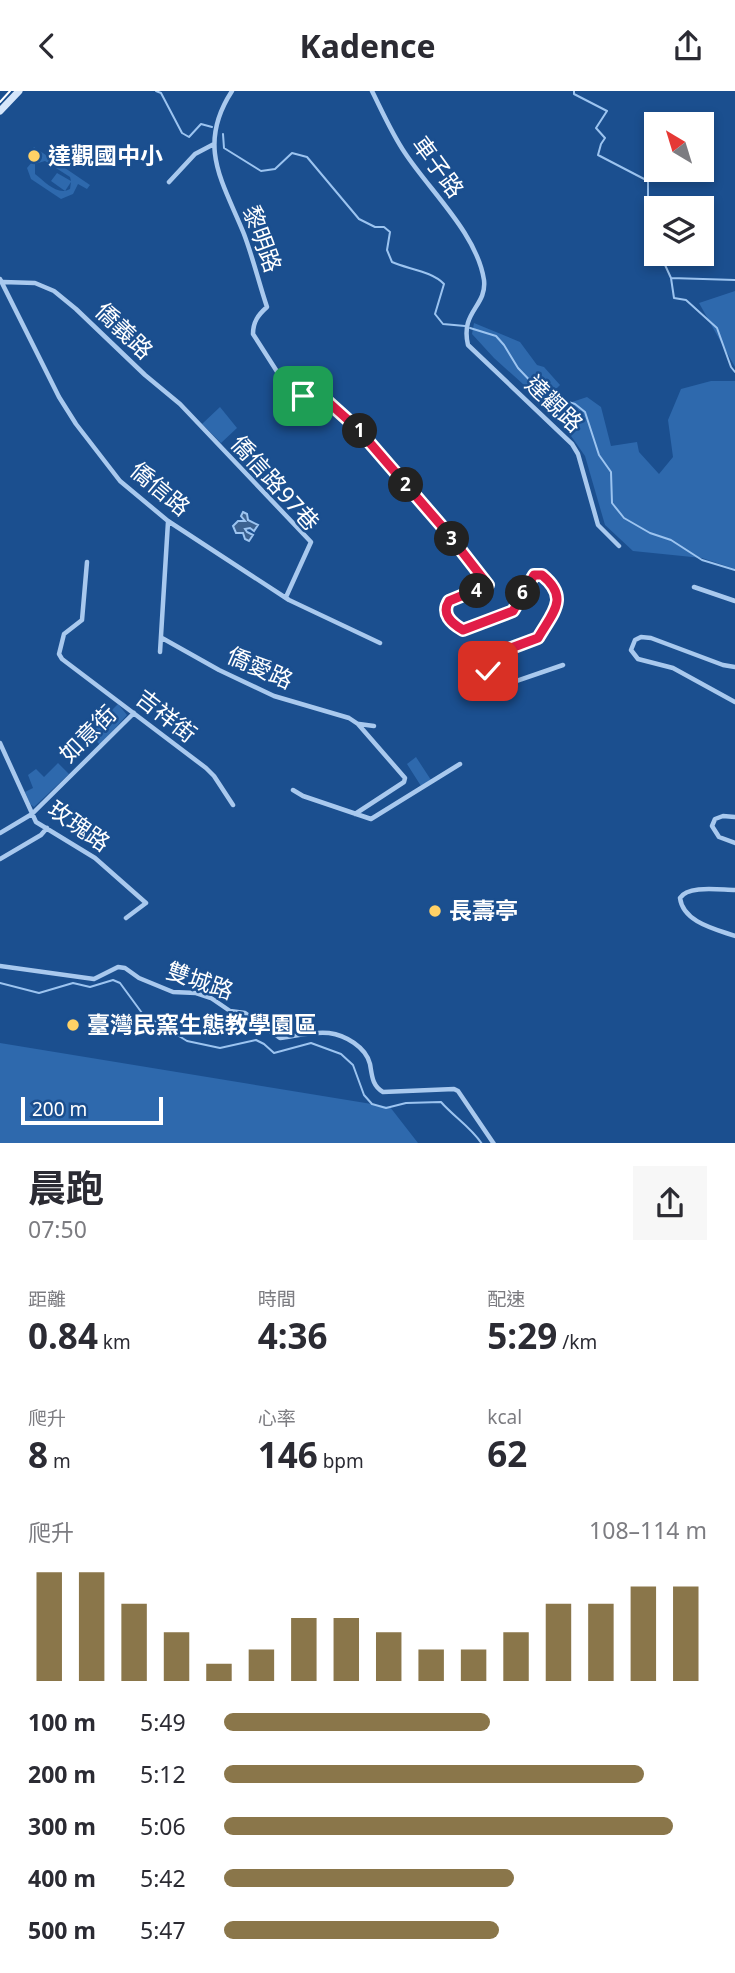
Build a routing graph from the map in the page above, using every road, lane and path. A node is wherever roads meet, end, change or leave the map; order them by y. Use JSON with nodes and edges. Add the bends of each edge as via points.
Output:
{"nodes":[{"id":1,"x":19,"y":91,"type":"edge"},
{"id":2,"x":232,"y":91,"type":"edge"},
{"id":3,"x":372,"y":91,"type":"edge"},
{"id":4,"x":0,"y":110,"type":"edge"},
{"id":5,"x":214,"y":144,"type":"junction"},
{"id":6,"x":169,"y":182,"type":"dead end"},
{"id":7,"x":2,"y":280,"type":"edge"},
{"id":8,"x":465,"y":334,"type":"joint"},
{"id":9,"x":299,"y":399,"type":"junction"},
{"id":10,"x":312,"y":402,"type":"junction"},
{"id":11,"x":207,"y":434,"type":"joint"},
{"id":12,"x":168,"y":521,"type":"junction"},
{"id":13,"x":619,"y":546,"type":"dead end"},
{"id":14,"x":87,"y":562,"type":"dead end"},
{"id":15,"x":694,"y":587,"type":"dead end"},
{"id":16,"x":286,"y":597,"type":"junction"},
{"id":17,"x":735,"y":601,"type":"edge"},
{"id":18,"x":162,"y":638,"type":"junction"},
{"id":19,"x":380,"y":643,"type":"dead end"},
{"id":20,"x":160,"y":652,"type":"dead end"},
{"id":21,"x":563,"y":665,"type":"dead end"},
{"id":22,"x":735,"y":667,"type":"edge"},
{"id":23,"x":735,"y":702,"type":"edge"},
{"id":24,"x":134,"y":713,"type":"junction"},
{"id":25,"x":358,"y":724,"type":"junction"},
{"id":26,"x":374,"y":726,"type":"dead end"},
{"id":27,"x":0,"y":743,"type":"edge"},
{"id":28,"x":460,"y":764,"type":"dead end"},
{"id":29,"x":293,"y":790,"type":"dead end"},
{"id":30,"x":233,"y":805,"type":"dead end"},
{"id":31,"x":32,"y":814,"type":"junction"},
{"id":32,"x":355,"y":814,"type":"junction"},
{"id":33,"x":735,"y":817,"type":"edge"},
{"id":34,"x":47,"y":828,"type":"junction"},
{"id":35,"x":0,"y":832,"type":"edge"},
{"id":36,"x":735,"y":843,"type":"edge"},
{"id":37,"x":0,"y":859,"type":"edge"},
{"id":38,"x":735,"y":890,"type":"edge"},
{"id":39,"x":126,"y":918,"type":"dead end"},
{"id":40,"x":735,"y":936,"type":"edge"},
{"id":41,"x":0,"y":966,"type":"edge"},
{"id":42,"x":494,"y":1143,"type":"edge"}],
"edges":[{"from":1,"to":4,"type":"street"},
{"from":2,"to":5,"type":"street","name":"黎明路"},
{"from":3,"to":8,"type":"street","name":"車子路","via":[[402,148],[461,228],[479,262],[482,297],[469,316]]},
{"from":5,"to":6,"type":"street","via":[[195,155]]},
{"from":5,"to":9,"type":"street","name":"黎明路","via":[[217,173],[267,307],[258,315],[253,334]]},
{"from":7,"to":11,"type":"street","name":"僑義路","via":[[35,283],[54,291]]},
{"from":7,"to":12,"type":"street","name":"僑信路","via":[[76,424],[120,481]]},
{"from":8,"to":13,"type":"street","name":"達觀路","via":[[478,357],[572,444],[598,525]]},
{"from":9,"to":10,"type":"street","name":"黎明路","via":[[305,395]]},
{"from":9,"to":10,"type":"street","name":"黎明路","via":[[298,407],[303,410]]},
{"from":10,"to":21,"type":"street","name":"黎明路","via":[[327,401],[357,428],[488,585],[449,601],[446,613],[454,625],[463,630],[513,611],[534,575],[542,575],[557,591],[558,603],[538,638],[487,657],[484,664],[502,686]]},
{"from":11,"to":16,"type":"street","name":"僑信路97巷","via":[[311,542]]},
{"from":12,"to":16,"type":"street","name":"僑信路"},
{"from":12,"to":18,"type":"street"},
{"from":14,"to":24,"type":"street","name":"吉祥街","via":[[82,620],[64,634],[59,653]]},
{"from":15,"to":17,"type":"street"},
{"from":16,"to":19,"type":"street","name":"僑信路"},
{"from":18,"to":20,"type":"street"},
{"from":18,"to":25,"type":"street","name":"僑愛路","via":[[274,696]]},
{"from":22,"to":23,"type":"street","via":[[651,638],[635,640],[631,650],[638,659],[673,668]]},
{"from":24,"to":30,"type":"street","name":"吉祥街","via":[[214,776]]},
{"from":24,"to":31,"type":"street","name":"如意街"},
{"from":25,"to":26,"type":"street"},
{"from":25,"to":32,"type":"street","via":[[405,778]]},
{"from":27,"to":31,"type":"street","name":"玫瑰路"},
{"from":28,"to":32,"type":"street","via":[[377,817]]},
{"from":29,"to":32,"type":"street"},
{"from":31,"to":34,"type":"street","name":"玫瑰路"},
{"from":31,"to":35,"type":"street","name":"如意街"},
{"from":33,"to":36,"type":"street","via":[[715,819],[712,826],[719,837]]},
{"from":34,"to":37,"type":"street"},
{"from":34,"to":39,"type":"street","name":"玫瑰路","via":[[95,857],[140,896],[146,904]]},
{"from":38,"to":40,"type":"street","via":[[695,890],[680,898],[688,916]]},
{"from":41,"to":42,"type":"street","name":"雙城路","via":[[94,979],[125,968],[173,992],[196,993],[230,1011],[245,1013],[280,1038],[329,1033],[364,1050],[375,1086],[383,1092],[458,1091]]}]}
